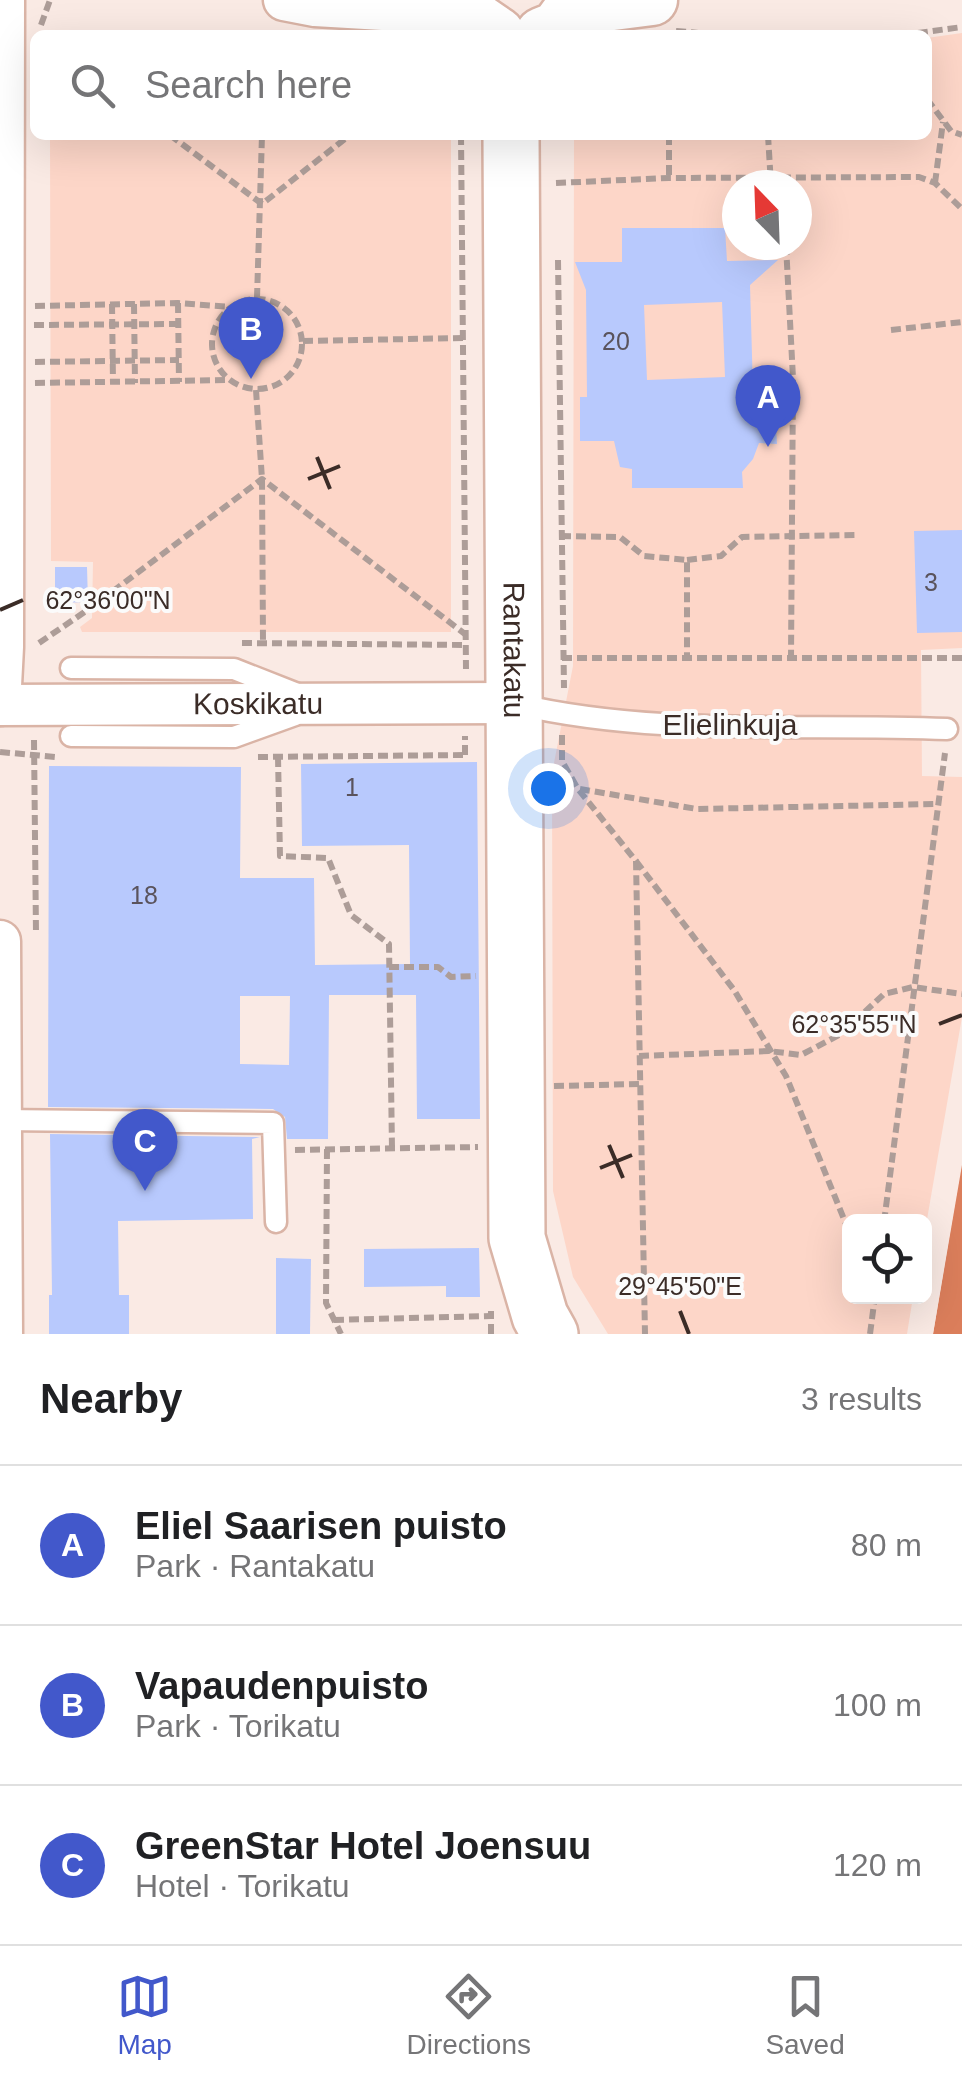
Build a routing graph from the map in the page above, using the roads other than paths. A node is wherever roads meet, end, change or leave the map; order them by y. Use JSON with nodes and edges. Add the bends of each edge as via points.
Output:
{"nodes":[{"id":1,"x":4,"y":0,"type":"edge"},
{"id":2,"x":284,"y":0,"type":"edge"},
{"id":3,"x":652,"y":0,"type":"edge"},
{"id":4,"x":562,"y":22,"type":"edge"},
{"id":5,"x":480,"y":23,"type":"edge"},
{"id":6,"x":511,"y":142,"type":"edge"},
{"id":7,"x":12,"y":394,"type":"edge"},
{"id":8,"x":1,"y":562,"type":"edge"},
{"id":9,"x":70,"y":668,"type":"dead end"},
{"id":10,"x":325,"y":704,"type":"junction"},
{"id":11,"x":514,"y":704,"type":"junction"},
{"id":12,"x":0,"y":705,"type":"edge"},
{"id":13,"x":948,"y":729,"type":"road end"},
{"id":14,"x":71,"y":736,"type":"dead end"},
{"id":15,"x":0,"y":942,"type":"edge"},
{"id":16,"x":1,"y":1120,"type":"edge"},
{"id":17,"x":502,"y":1153,"type":"junction"},
{"id":18,"x":276,"y":1222,"type":"dead end"},
{"id":19,"x":1,"y":1275,"type":"edge"},
{"id":20,"x":2,"y":1334,"type":"edge"},
{"id":21,"x":550,"y":1334,"type":"edge"},
{"id":22,"x":588,"y":1334,"type":"edge"}],
"edges":[{"from":1,"to":7,"type":"street"},
{"from":2,"to":5,"type":"street"},
{"from":3,"to":4,"type":"street"},
{"from":6,"to":11,"type":"main road","name":"Rantakatu"},
{"from":7,"to":8,"type":"street"},
{"from":8,"to":12,"type":"street"},
{"from":9,"to":10,"type":"lane","via":[[234,669]]},
{"from":10,"to":11,"type":"street","name":"Koskikatu"},
{"from":10,"to":12,"type":"street","name":"Koskikatu"},
{"from":10,"to":14,"type":"lane","via":[[234,737]]},
{"from":11,"to":13,"type":"lane","name":"Elielinkuja","via":[[632,724]]},
{"from":11,"to":17,"type":"main road","name":"Rantakatu"},
{"from":15,"to":16,"type":"street"},
{"from":16,"to":18,"type":"lane","via":[[273,1123]]},
{"from":16,"to":19,"type":"street"},
{"from":17,"to":21,"type":"main road","name":"Rantakatu","via":[[517,1238]]},
{"from":17,"to":22,"type":"main road","name":"Rantakatu","via":[[556,1283]]},
{"from":19,"to":20,"type":"street"}]}
